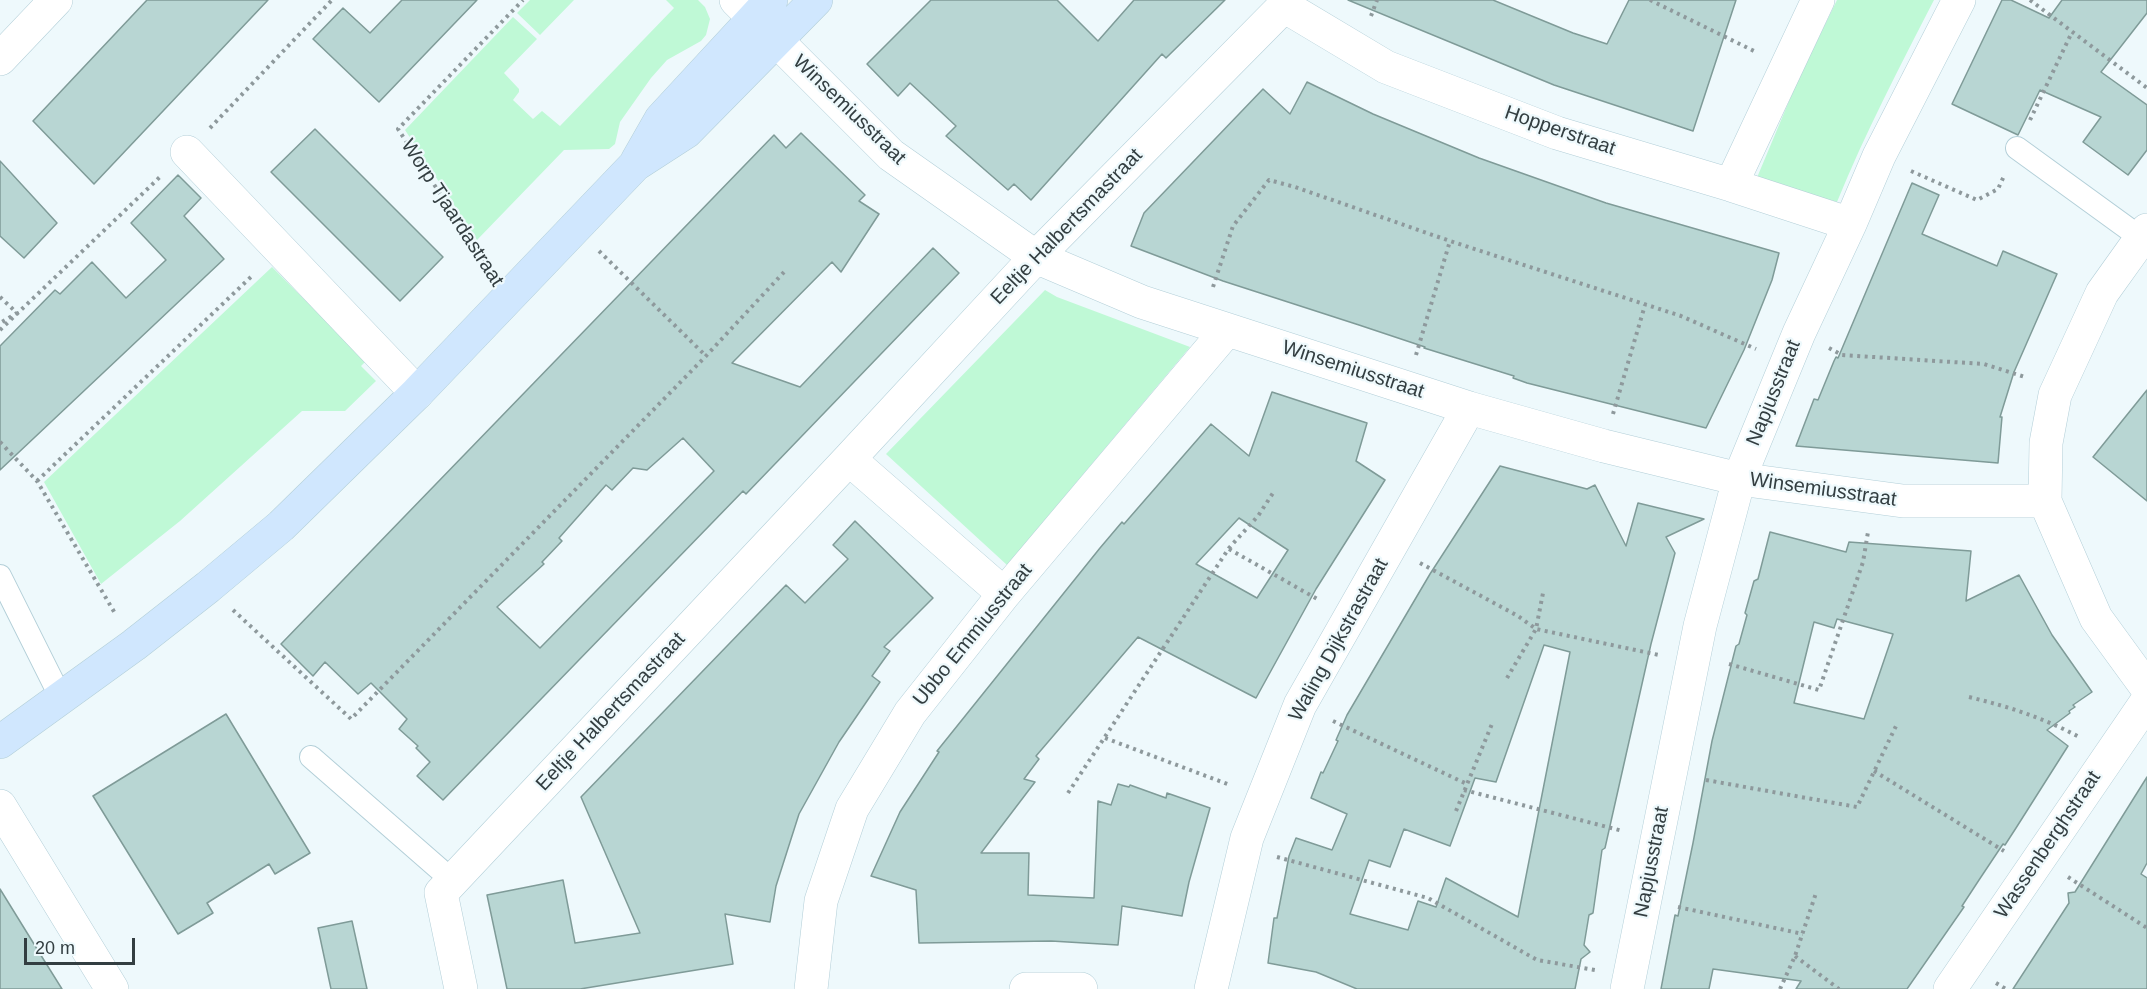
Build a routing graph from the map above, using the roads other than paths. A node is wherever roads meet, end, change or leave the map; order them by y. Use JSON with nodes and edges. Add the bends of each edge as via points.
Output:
{"nodes":[{"id":1,"x":56,"y":0,"type":"edge"},
{"id":2,"x":816,"y":0,"type":"edge"},
{"id":3,"x":1818,"y":0,"type":"edge"},
{"id":4,"x":1959,"y":0,"type":"edge"},
{"id":5,"x":1287,"y":3,"type":"edge"},
{"id":6,"x":754,"y":6,"type":"edge"},
{"id":7,"x":778,"y":40,"type":"junction"},
{"id":8,"x":0,"y":59,"type":"edge"},
{"id":9,"x":2017,"y":148,"type":"dead end"},
{"id":10,"x":187,"y":152,"type":"dead end"},
{"id":11,"x":635,"y":165,"type":"junction"},
{"id":12,"x":1731,"y":185,"type":"junction"},
{"id":13,"x":1850,"y":224,"type":"junction"},
{"id":14,"x":2144,"y":234,"type":"edge"},
{"id":15,"x":1036,"y":257,"type":"junction"},
{"id":16,"x":1214,"y":326,"type":"junction"},
{"id":17,"x":417,"y":393,"type":"junction"},
{"id":18,"x":1469,"y":408,"type":"junction"},
{"id":19,"x":849,"y":459,"type":"junction"},
{"id":20,"x":1739,"y":479,"type":"junction"},
{"id":21,"x":2045,"y":501,"type":"junction"},
{"id":22,"x":0,"y":576,"type":"edge"},
{"id":23,"x":1005,"y":594,"type":"junction"},
{"id":24,"x":2147,"y":688,"type":"edge"},
{"id":25,"x":61,"y":698,"type":"junction"},
{"id":26,"x":2147,"y":701,"type":"edge"},
{"id":27,"x":1,"y":739,"type":"edge"},
{"id":28,"x":311,"y":757,"type":"dead end"},
{"id":29,"x":0,"y":806,"type":"edge"},
{"id":30,"x":453,"y":880,"type":"junction"},
{"id":31,"x":1628,"y":983,"type":"edge"},
{"id":32,"x":112,"y":989,"type":"edge"},
{"id":33,"x":461,"y":989,"type":"edge"},
{"id":34,"x":811,"y":989,"type":"edge"},
{"id":35,"x":1026,"y":989,"type":"edge"},
{"id":36,"x":1081,"y":989,"type":"edge"},
{"id":37,"x":1211,"y":989,"type":"edge"},
{"id":38,"x":1950,"y":989,"type":"edge"}],
"edges":[{"from":1,"to":8,"type":"street"},
{"from":2,"to":7,"type":"main road","name":"Worp Tjaardastraat"},
{"from":3,"to":12,"type":"street"},
{"from":4,"to":13,"type":"street","name":"Napjusstraat","via":[[1879,156]]},
{"from":5,"to":12,"type":"street","name":"Hopperstraat","via":[[1386,67],[1557,133]]},
{"from":5,"to":15,"type":"street","name":"Eeltje Halbertsmastraat"},
{"from":6,"to":7,"type":"street","name":"Winsemiusstraat"},
{"from":6,"to":11,"type":"main road","name":"Worp Tjaardastraat","via":[[661,119]]},
{"from":7,"to":11,"type":"main road","name":"Worp Tjaardastraat","via":[[686,132]]},
{"from":7,"to":15,"type":"street","name":"Winsemiusstraat","via":[[891,155]]},
{"from":9,"to":14,"type":"lane"},
{"from":10,"to":17,"type":"street"},
{"from":11,"to":17,"type":"main road","name":"Worp Tjaardastraat"},
{"from":12,"to":13,"type":"street","name":"Hopperstraat"},
{"from":13,"to":20,"type":"street","name":"Napjusstraat","via":[[1793,347]]},
{"from":14,"to":21,"type":"street","via":[[2102,293],[2055,395],[2046,443]]},
{"from":15,"to":16,"type":"street","name":"Winsemiusstraat","via":[[1142,302]]},
{"from":15,"to":19,"type":"street","name":"Eeltje Halbertsmastraat"},
{"from":16,"to":18,"type":"street","name":"Winsemiusstraat"},
{"from":16,"to":23,"type":"street","name":"Ubbo Emmiusstraat"},
{"from":17,"to":25,"type":"main road","name":"Worp Tjaardastraat","via":[[281,526],[134,645]]},
{"from":18,"to":20,"type":"street","name":"Winsemiusstraat","via":[[1604,447]]},
{"from":18,"to":37,"type":"street","name":"Waling Dijkstrastraat","via":[[1300,705],[1245,848]]},
{"from":19,"to":23,"type":"street"},
{"from":19,"to":30,"type":"street","name":"Eeltje Halbertsmastraat"},
{"from":20,"to":21,"type":"street","name":"Winsemiusstraat","via":[[1903,501]]},
{"from":20,"to":31,"type":"street","name":"Napjusstraat","via":[[1700,626]]},
{"from":21,"to":24,"type":"street","via":[[2096,618]]},
{"from":22,"to":25,"type":"lane"},
{"from":23,"to":34,"type":"street","name":"Ubbo Emmiusstraat","via":[[910,713],[852,809],[821,901]]},
{"from":25,"to":27,"type":"main road","name":"Worp Tjaardastraat"},
{"from":26,"to":38,"type":"street","name":"Wassenberghstraat"},
{"from":28,"to":30,"type":"lane"},
{"from":29,"to":32,"type":"street"},
{"from":30,"to":33,"type":"street","name":"Eeltje Halbertsmastraat","via":[[441,893]]},
{"from":35,"to":36,"type":"street"}]}
